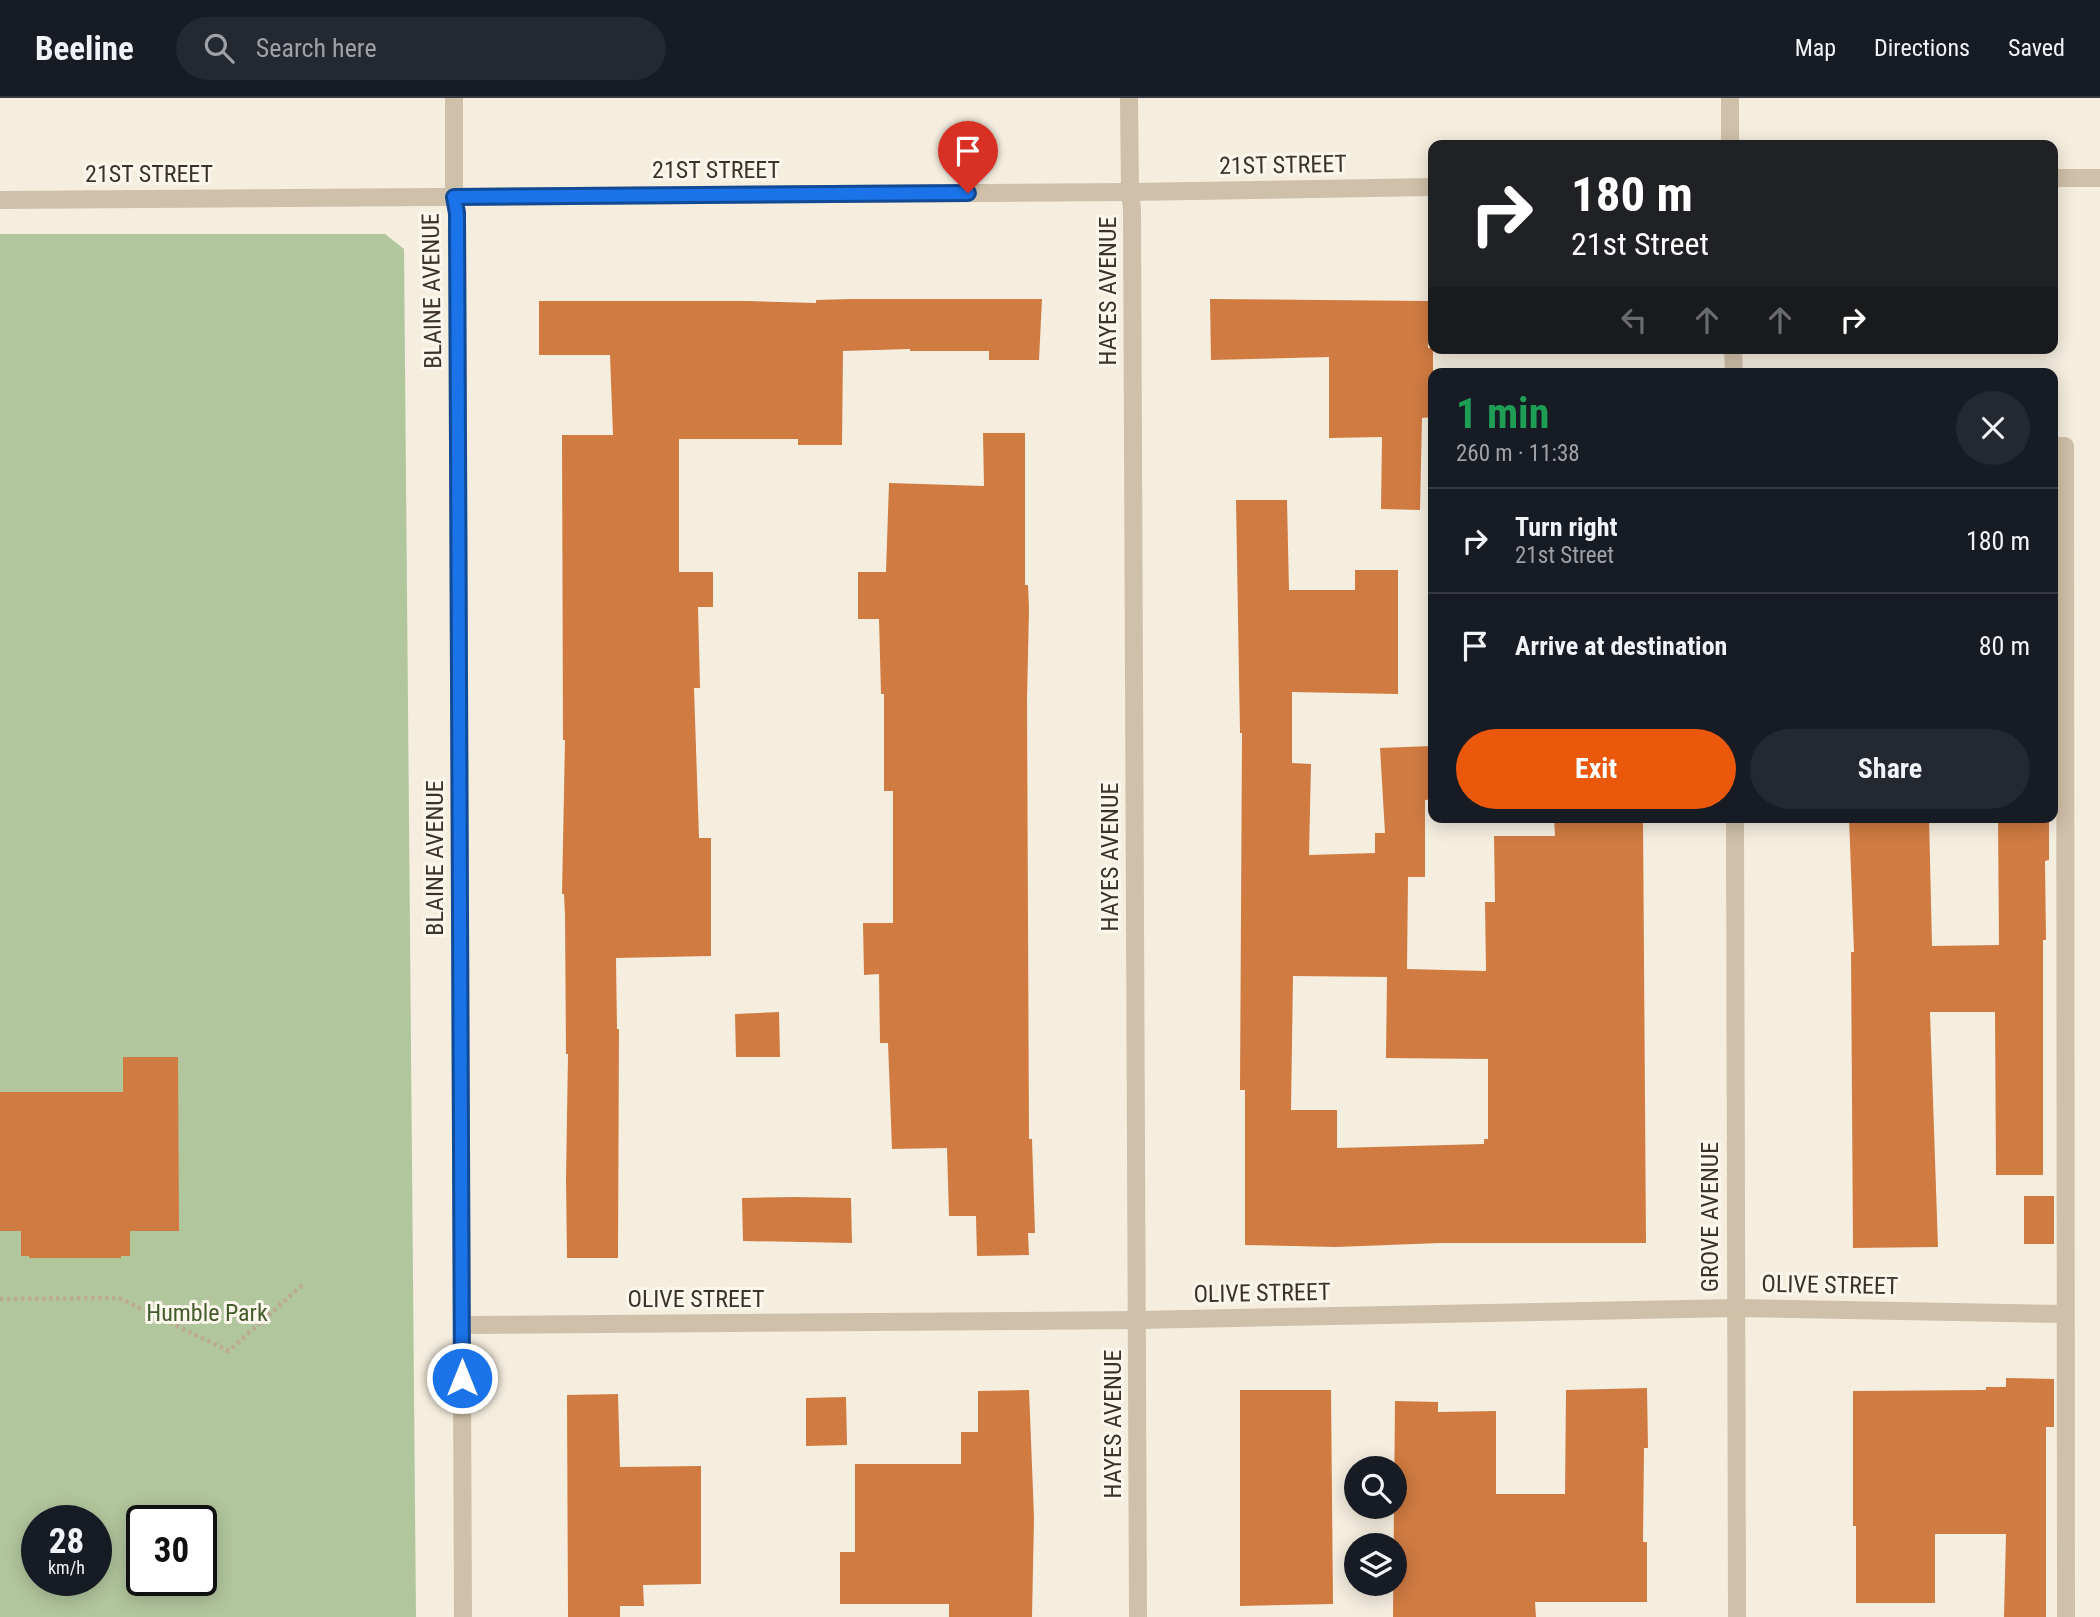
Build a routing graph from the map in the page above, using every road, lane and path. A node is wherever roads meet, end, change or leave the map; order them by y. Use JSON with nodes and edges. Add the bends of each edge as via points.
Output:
{"nodes":[{"id":1,"x":454,"y":98,"type":"edge"},
{"id":2,"x":1129,"y":98,"type":"edge"},
{"id":3,"x":1730,"y":98,"type":"edge"},
{"id":4,"x":1730,"y":140,"type":"edge"},
{"id":5,"x":2058,"y":178,"type":"edge"},
{"id":6,"x":2100,"y":178,"type":"edge"},
{"id":7,"x":1428,"y":187,"type":"edge"},
{"id":8,"x":1130,"y":192,"type":"junction"},
{"id":9,"x":454,"y":197,"type":"junction"},
{"id":10,"x":0,"y":200,"type":"edge"},
{"id":11,"x":2058,"y":446,"type":"edge"},
{"id":12,"x":1735,"y":823,"type":"edge"},
{"id":13,"x":302,"y":1285,"type":"dead end"},
{"id":14,"x":0,"y":1299,"type":"edge"},
{"id":15,"x":1735,"y":1308,"type":"junction"},
{"id":16,"x":2064,"y":1314,"type":"junction"},
{"id":17,"x":1137,"y":1320,"type":"junction"},
{"id":18,"x":462,"y":1325,"type":"junction"},
{"id":19,"x":463,"y":1617,"type":"edge"},
{"id":20,"x":1138,"y":1617,"type":"edge"},
{"id":21,"x":1737,"y":1617,"type":"edge"},
{"id":22,"x":2066,"y":1617,"type":"edge"}],
"edges":[{"from":1,"to":9,"type":"street","name":"BLAINE AVENUE"},
{"from":2,"to":8,"type":"street","name":"HAYES AVENUE"},
{"from":3,"to":4,"type":"street"},
{"from":5,"to":6,"type":"street"},
{"from":7,"to":8,"type":"street","name":"21ST STREET"},
{"from":8,"to":9,"type":"street","name":"21ST STREET"},
{"from":8,"to":17,"type":"street","name":"HAYES AVENUE"},
{"from":9,"to":10,"type":"street","name":"21ST STREET"},
{"from":9,"to":18,"type":"street","name":"BLAINE AVENUE"},
{"from":11,"to":16,"type":"street","via":[[2065,446]]},
{"from":12,"to":15,"type":"street","name":"GROVE AVENUE"},
{"from":13,"to":14,"type":"path","via":[[229,1351],[119,1298]]},
{"from":15,"to":16,"type":"street","name":"OLIVE STREET"},
{"from":15,"to":17,"type":"street","name":"OLIVE STREET"},
{"from":15,"to":21,"type":"street","name":"GROVE AVENUE"},
{"from":16,"to":22,"type":"street"},
{"from":17,"to":18,"type":"street","name":"OLIVE STREET"},
{"from":17,"to":20,"type":"street","name":"HAYES AVENUE"},
{"from":18,"to":19,"type":"street","name":"BLAINE AVENUE"}]}
